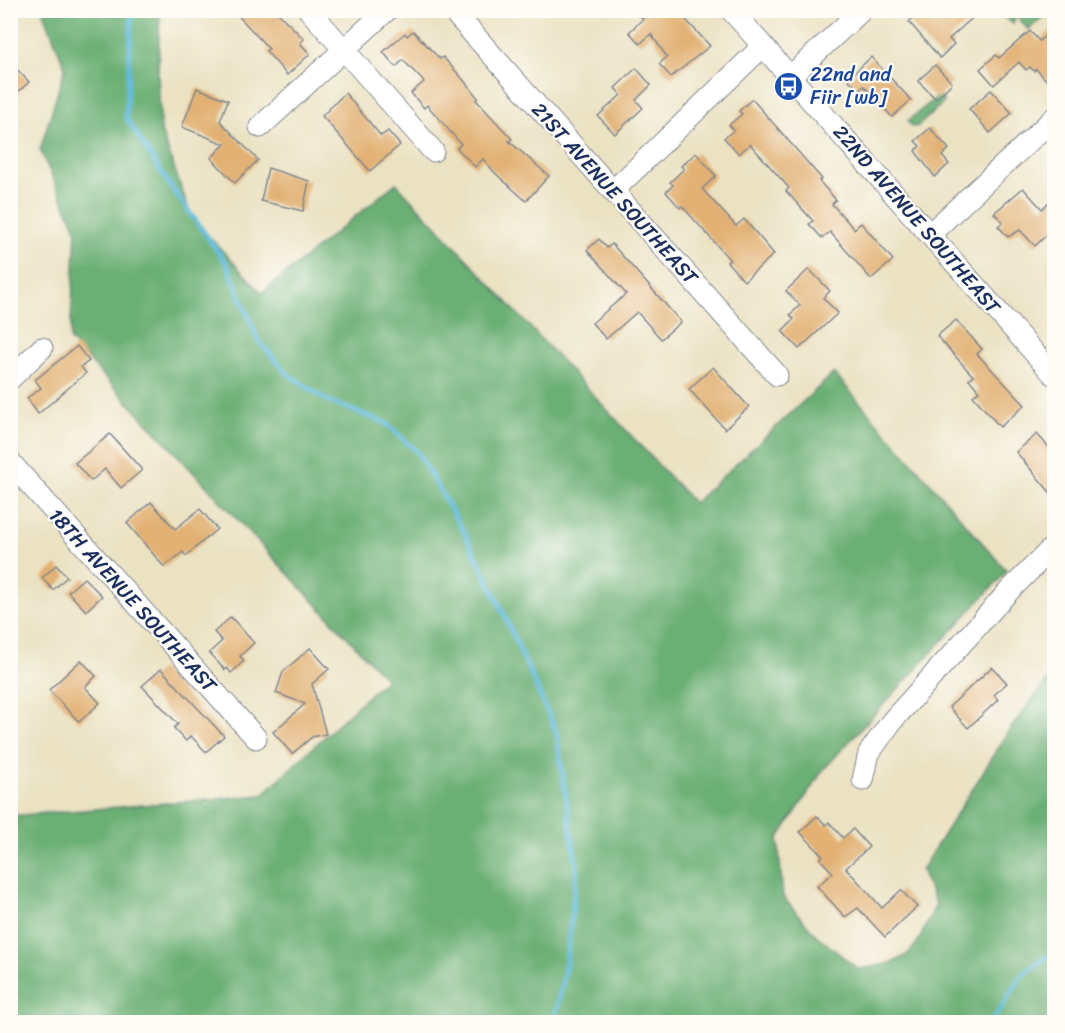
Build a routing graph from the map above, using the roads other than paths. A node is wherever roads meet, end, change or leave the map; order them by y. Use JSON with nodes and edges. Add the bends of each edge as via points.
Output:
{"nodes":[{"id":1,"x":309,"y":10,"type":"edge"},
{"id":2,"x":387,"y":10,"type":"edge"},
{"id":3,"x":452,"y":10,"type":"edge"},
{"id":4,"x":731,"y":10,"type":"edge"},
{"id":5,"x":862,"y":10,"type":"edge"},
{"id":6,"x":763,"y":46,"type":"junction"},
{"id":7,"x":344,"y":50,"type":"junction"},
{"id":8,"x":791,"y":76,"type":"junction"},
{"id":9,"x":1054,"y":118,"type":"edge"},
{"id":10,"x":260,"y":127,"type":"dead end"},
{"id":11,"x":433,"y":151,"type":"dead end"},
{"id":12,"x":613,"y":191,"type":"junction"},
{"id":13,"x":931,"y":234,"type":"junction"},
{"id":14,"x":42,"y":348,"type":"dead end"},
{"id":15,"x":777,"y":375,"type":"dead end"},
{"id":16,"x":1054,"y":375,"type":"edge"},
{"id":17,"x":10,"y":379,"type":"edge"},
{"id":18,"x":10,"y":462,"type":"edge"},
{"id":19,"x":1054,"y":546,"type":"edge"},
{"id":20,"x":256,"y":738,"type":"dead end"},
{"id":21,"x":863,"y":780,"type":"dead end"}],
"edges":[{"from":1,"to":7,"type":"street"},
{"from":2,"to":7,"type":"street"},
{"from":3,"to":12,"type":"street","name":"21ST AVENUE SOUTHEAST"},
{"from":4,"to":6,"type":"street","name":"22ND AVENUE SOUTHEAST"},
{"from":5,"to":8,"type":"street"},
{"from":6,"to":8,"type":"street","name":"22ND AVENUE SOUTHEAST"},
{"from":6,"to":12,"type":"street"},
{"from":7,"to":10,"type":"street"},
{"from":7,"to":11,"type":"street"},
{"from":8,"to":13,"type":"street","name":"22ND AVENUE SOUTHEAST"},
{"from":9,"to":13,"type":"street"},
{"from":12,"to":15,"type":"street","name":"21ST AVENUE SOUTHEAST"},
{"from":13,"to":16,"type":"street","name":"22ND AVENUE SOUTHEAST"},
{"from":14,"to":17,"type":"street"},
{"from":18,"to":20,"type":"street","name":"18TH AVENUE SOUTHEAST"},
{"from":19,"to":21,"type":"street","via":[[892,721],[869,753]]}]}
